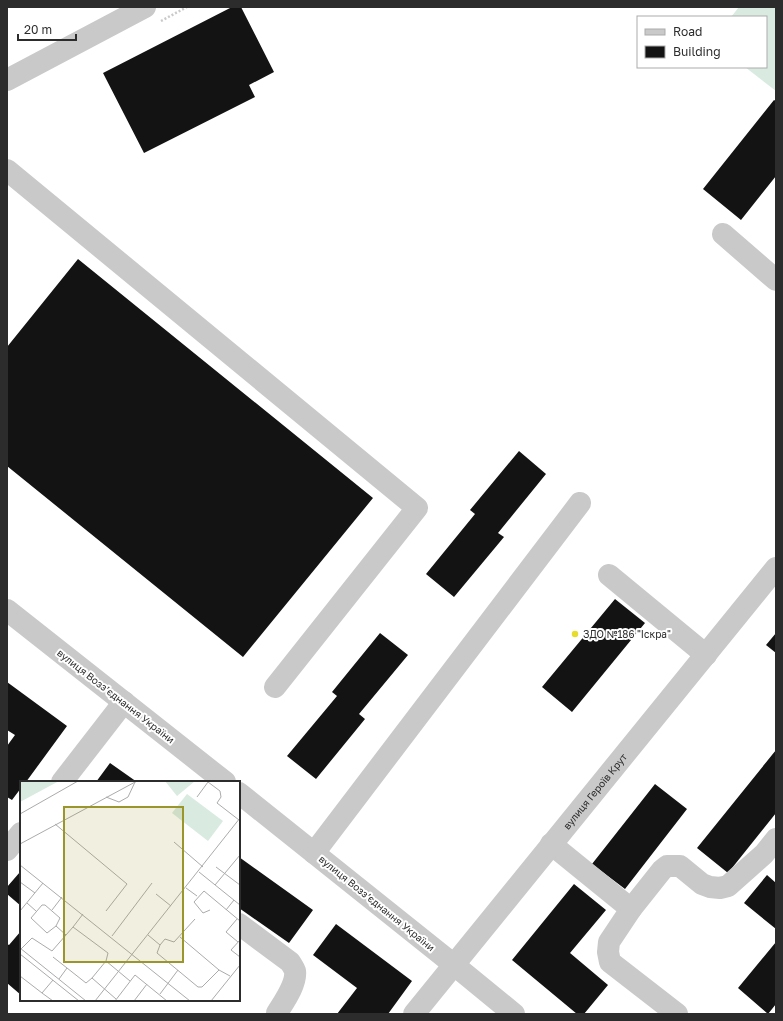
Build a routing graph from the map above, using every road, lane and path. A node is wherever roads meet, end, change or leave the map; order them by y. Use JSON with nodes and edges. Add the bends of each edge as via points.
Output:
{"nodes":[{"id":1,"x":145,"y":7,"type":"edge"},
{"id":2,"x":7,"y":80,"type":"edge"},
{"id":3,"x":7,"y":170,"type":"edge"},
{"id":4,"x":723,"y":234,"type":"dead end"},
{"id":5,"x":776,"y":280,"type":"edge"},
{"id":6,"x":580,"y":503,"type":"dead end"},
{"id":7,"x":776,"y":568,"type":"edge"},
{"id":8,"x":610,"y":575,"type":"dead end"},
{"id":9,"x":7,"y":610,"type":"edge"},
{"id":10,"x":706,"y":655,"type":"junction"},
{"id":11,"x":275,"y":686,"type":"dead end"},
{"id":12,"x":124,"y":702,"type":"junction"},
{"id":13,"x":63,"y":781,"type":"edge"},
{"id":14,"x":224,"y":781,"type":"edge"},
{"id":15,"x":240,"y":794,"type":"edge"},
{"id":16,"x":551,"y":844,"type":"junction"},
{"id":17,"x":772,"y":852,"type":"edge"},
{"id":18,"x":314,"y":853,"type":"junction"},
{"id":19,"x":631,"y":909,"type":"junction"},
{"id":20,"x":240,"y":925,"type":"edge"},
{"id":21,"x":454,"y":964,"type":"junction"},
{"id":22,"x":277,"y":1014,"type":"edge"},
{"id":23,"x":414,"y":1014,"type":"edge"},
{"id":24,"x":514,"y":1014,"type":"edge"},
{"id":25,"x":677,"y":1014,"type":"edge"}],
"edges":[{"from":1,"to":2,"type":"street"},
{"from":3,"to":11,"type":"street","via":[[417,508]]},
{"from":4,"to":5,"type":"street"},
{"from":6,"to":18,"type":"street"},
{"from":7,"to":10,"type":"street","name":"вулиця Героїв Крут"},
{"from":8,"to":10,"type":"street"},
{"from":9,"to":12,"type":"street","name":"вулиця Воззʼєднання України"},
{"from":10,"to":16,"type":"street","name":"вулиця Героїв Крут"},
{"from":12,"to":13,"type":"street"},
{"from":12,"to":14,"type":"street","name":"вулиця Воззʼєднання України"},
{"from":15,"to":18,"type":"street","name":"вулиця Воззʼєднання України"},
{"from":16,"to":19,"type":"street"},
{"from":16,"to":21,"type":"street","name":"вулиця Героїв Крут"},
{"from":17,"to":19,"type":"street","via":[[728,886],[720,888],[702,884],[680,866],[667,866]]},
{"from":18,"to":21,"type":"street","name":"вулиця Воззʼєднання України"},
{"from":19,"to":25,"type":"street","via":[[609,942],[610,962]]},
{"from":20,"to":22,"type":"street","via":[[290,962],[295,970],[295,978]]},
{"from":21,"to":23,"type":"street","name":"вулиця Героїв Крут"},
{"from":21,"to":24,"type":"street","name":"вулиця Воззʼєднання України"}]}
